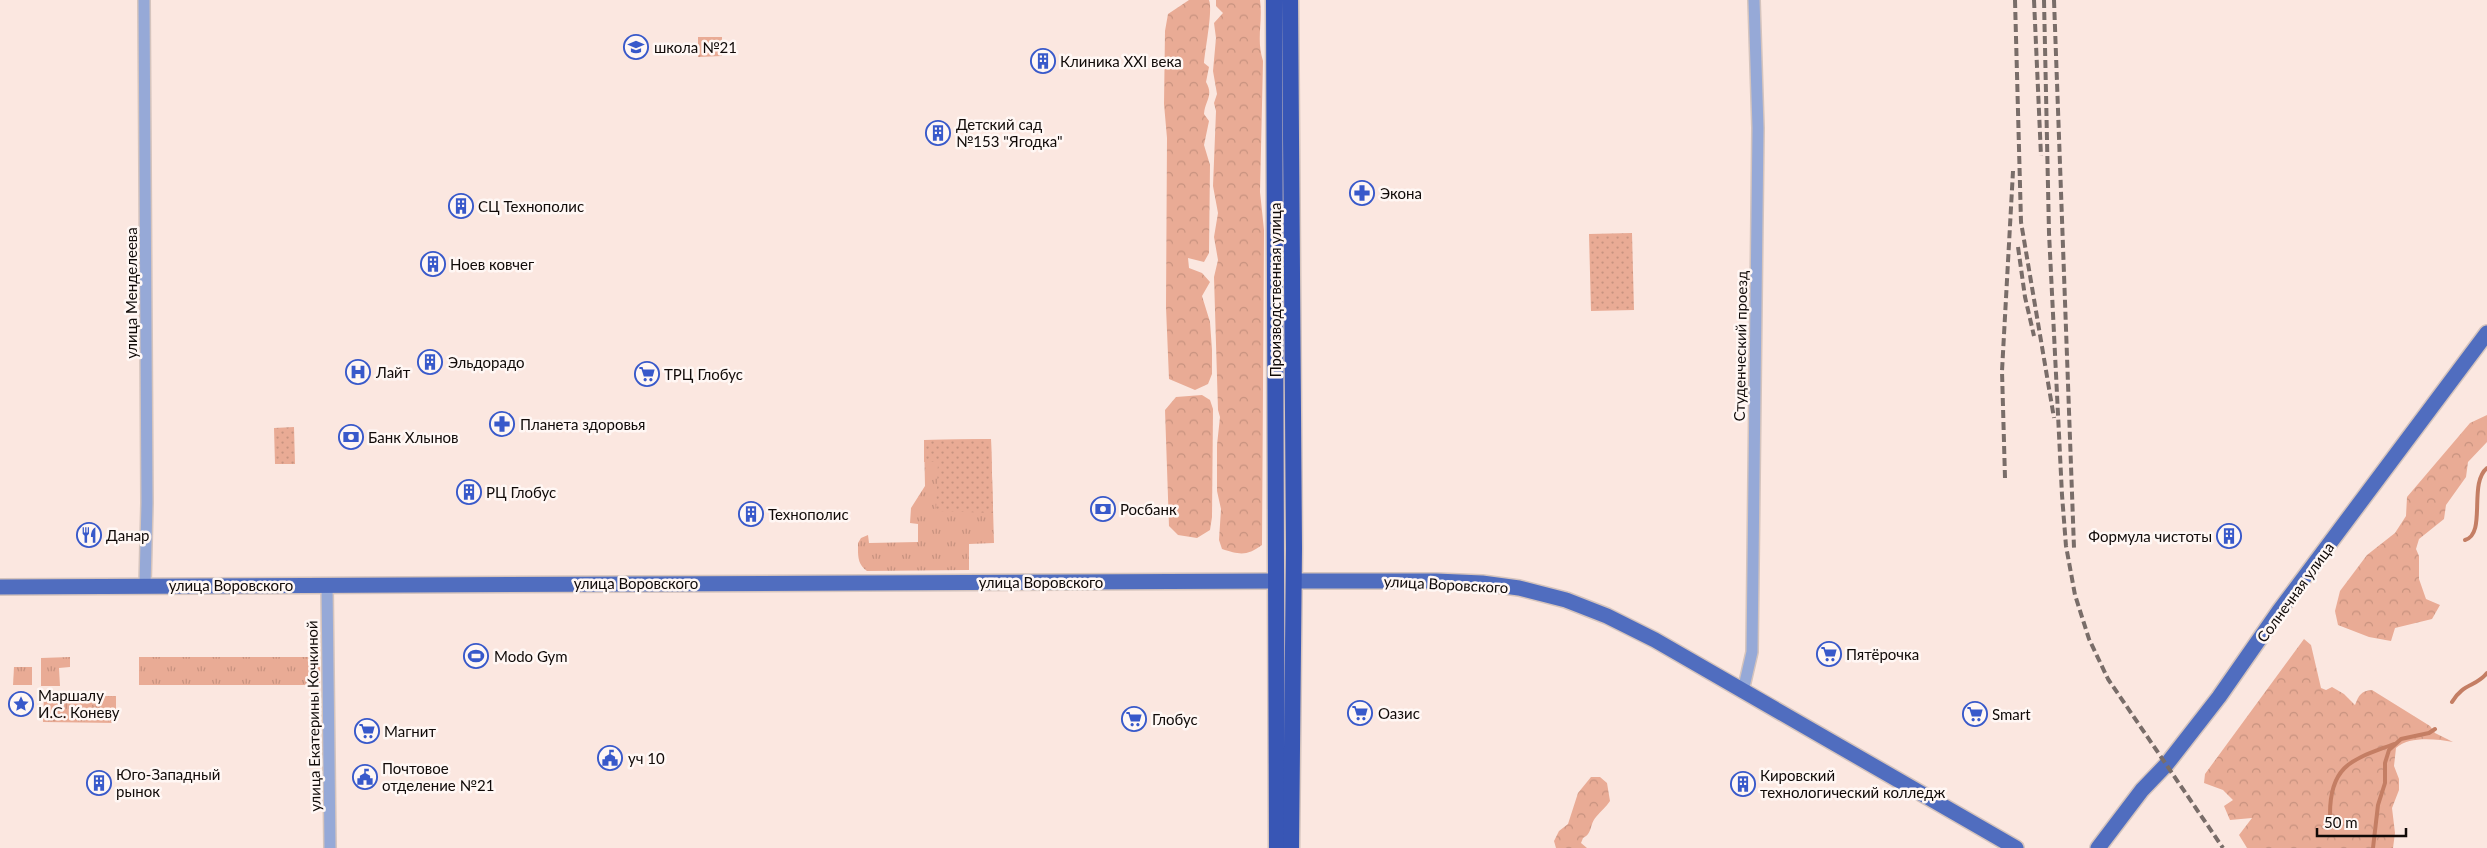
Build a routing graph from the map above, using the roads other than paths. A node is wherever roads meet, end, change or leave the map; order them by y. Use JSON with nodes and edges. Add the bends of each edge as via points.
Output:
{"nodes":[{"id":1,"x":144,"y":0,"type":"edge"},
{"id":2,"x":1274,"y":0,"type":"edge"},
{"id":3,"x":1290,"y":0,"type":"edge"},
{"id":4,"x":1754,"y":0,"type":"edge"},
{"id":5,"x":2487,"y":333,"type":"edge"},
{"id":6,"x":1276,"y":581,"type":"junction"},
{"id":7,"x":1294,"y":581,"type":"junction"},
{"id":8,"x":327,"y":584,"type":"junction"},
{"id":9,"x":145,"y":585,"type":"junction"},
{"id":10,"x":1,"y":587,"type":"edge"},
{"id":11,"x":1743,"y":691,"type":"junction"},
{"id":12,"x":330,"y":848,"type":"edge"},
{"id":13,"x":1277,"y":848,"type":"edge"},
{"id":14,"x":1291,"y":848,"type":"edge"},
{"id":15,"x":2016,"y":848,"type":"edge"},
{"id":16,"x":2098,"y":848,"type":"edge"}],
"edges":[{"from":1,"to":9,"type":"street","name":"улица Менделеева"},
{"from":2,"to":6,"type":"highway","name":"Производственная улица"},
{"from":3,"to":7,"type":"highway","name":"Производственная улица"},
{"from":4,"to":11,"type":"street","name":"Студенческий проезд","via":[[1758,128],[1752,652]]},
{"from":5,"to":16,"type":"main road","name":"Солнечная улица","via":[[2279,611],[2219,698]]},
{"from":6,"to":7,"type":"highway","name":"улица Воровского"},
{"from":6,"to":8,"type":"main road","name":"улица Воровского"},
{"from":6,"to":13,"type":"highway","name":"Производственная улица"},
{"from":7,"to":11,"type":"main road","name":"улица Воровского","via":[[1436,581],[1520,588],[1566,600],[1607,616]]},
{"from":7,"to":14,"type":"highway","name":"Производственная улица"},
{"from":8,"to":9,"type":"main road","name":"улица Воровского"},
{"from":8,"to":12,"type":"street","name":"улица Екатерины Кочкиной"},
{"from":9,"to":10,"type":"main road","name":"улица Воровского"},
{"from":11,"to":15,"type":"main road","name":"улица Воровского"}]}
